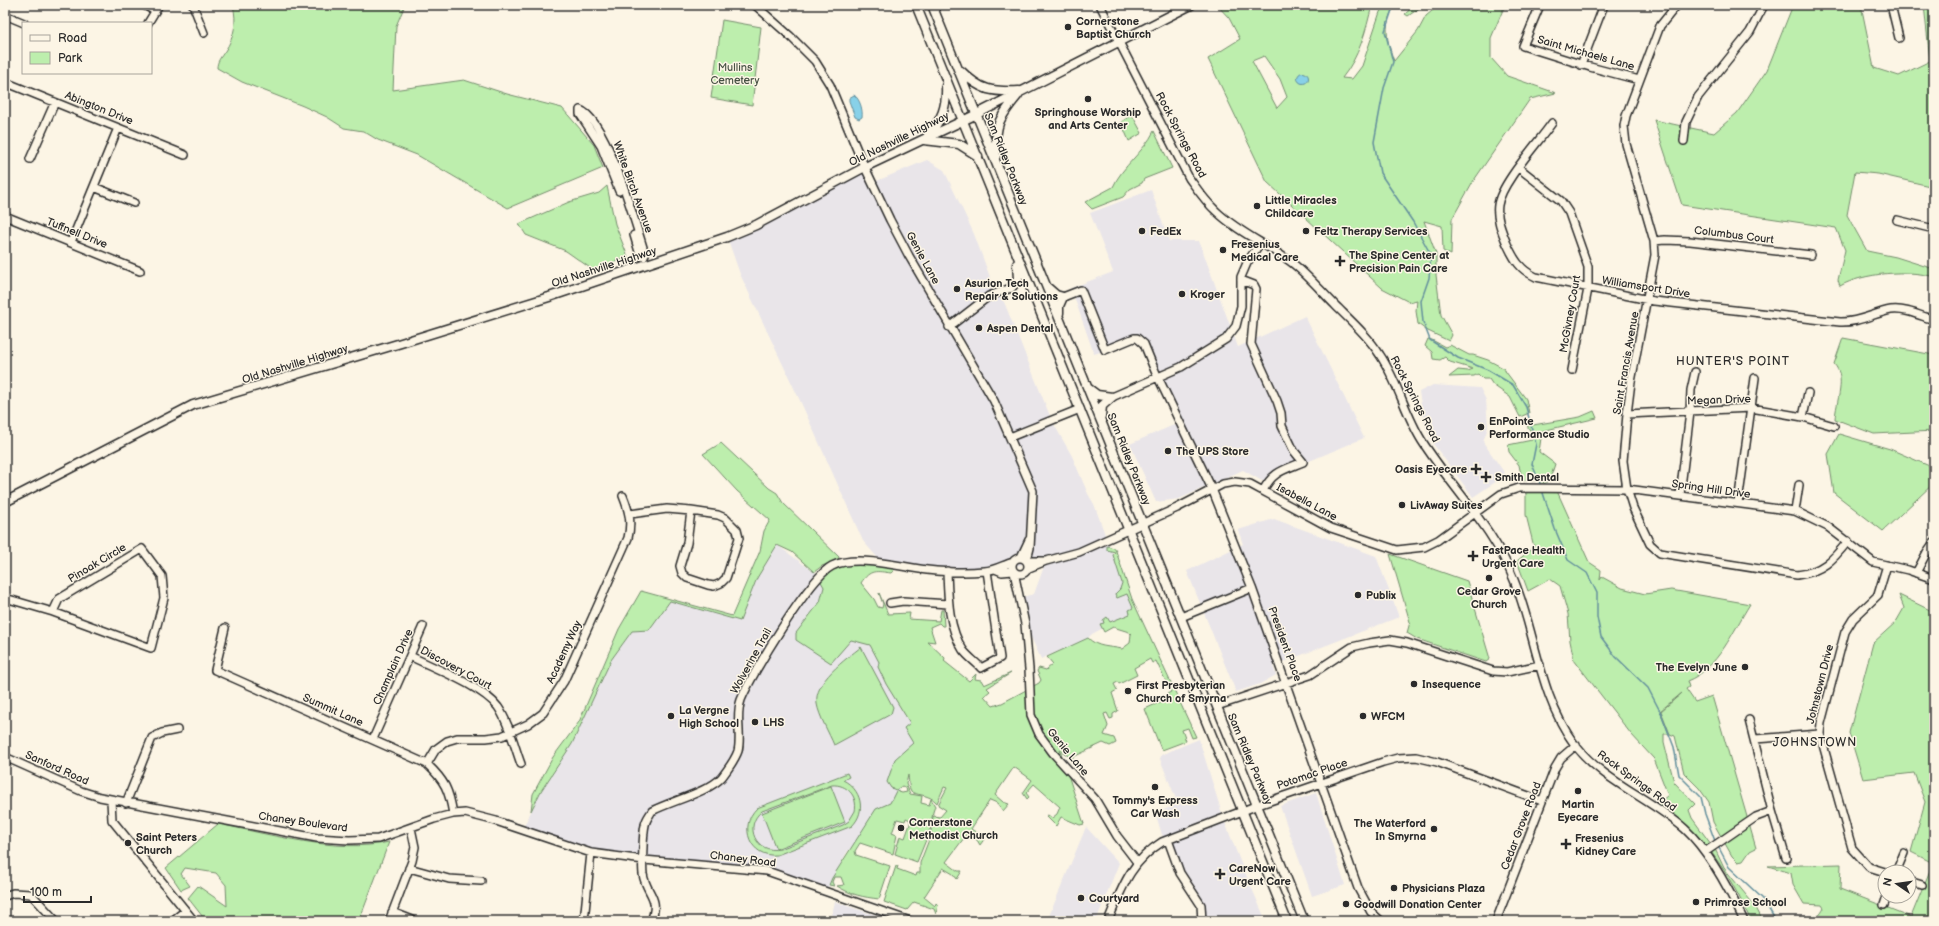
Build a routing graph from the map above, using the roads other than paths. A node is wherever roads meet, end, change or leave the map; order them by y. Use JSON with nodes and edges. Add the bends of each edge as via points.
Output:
{"nodes":[{"id":1,"x":144,"y":5,"type":"edge"},
{"id":2,"x":193,"y":5,"type":"edge"},
{"id":3,"x":755,"y":5,"type":"edge"},
{"id":4,"x":916,"y":5,"type":"edge"},
{"id":5,"x":932,"y":5,"type":"edge"},
{"id":6,"x":1100,"y":5,"type":"edge"},
{"id":7,"x":1191,"y":5,"type":"edge"},
{"id":8,"x":1540,"y":5,"type":"edge"},
{"id":9,"x":1604,"y":5,"type":"edge"},
{"id":10,"x":1677,"y":5,"type":"edge"},
{"id":11,"x":1764,"y":5,"type":"edge"},
{"id":12,"x":1891,"y":5,"type":"edge"},
{"id":13,"x":157,"y":8,"type":"edge"},
{"id":14,"x":5,"y":15,"type":"edge"},
{"id":15,"x":22,"y":22,"type":"edge"},
{"id":16,"x":149,"y":22,"type":"edge"},
{"id":17,"x":204,"y":33,"type":"dead end"},
{"id":18,"x":1899,"y":38,"type":"dead end"},
{"id":19,"x":1119,"y":40,"type":"junction"},
{"id":20,"x":1581,"y":64,"type":"junction"},
{"id":21,"x":958,"y":69,"type":"junction"},
{"id":22,"x":946,"y":80,"type":"junction"},
{"id":23,"x":1639,"y":80,"type":"junction"},
{"id":24,"x":5,"y":82,"type":"edge"},
{"id":25,"x":1022,"y":91,"type":"junction"},
{"id":26,"x":55,"y":102,"type":"junction"},
{"id":27,"x":580,"y":110,"type":"dead end"},
{"id":28,"x":977,"y":114,"type":"junction"},
{"id":29,"x":963,"y":120,"type":"junction"},
{"id":30,"x":1552,"y":123,"type":"dead end"},
{"id":31,"x":118,"y":128,"type":"junction"},
{"id":32,"x":923,"y":140,"type":"junction"},
{"id":33,"x":1684,"y":141,"type":"dead end"},
{"id":34,"x":185,"y":155,"type":"dead end"},
{"id":35,"x":978,"y":156,"type":"junction"},
{"id":36,"x":30,"y":159,"type":"dead end"},
{"id":37,"x":996,"y":162,"type":"junction"},
{"id":38,"x":865,"y":167,"type":"junction"},
{"id":39,"x":1519,"y":168,"type":"junction"},
{"id":40,"x":94,"y":186,"type":"junction"},
{"id":41,"x":134,"y":202,"type":"dead end"},
{"id":42,"x":5,"y":216,"type":"edge"},
{"id":43,"x":1897,"y":220,"type":"dead end"},
{"id":44,"x":1934,"y":229,"type":"edge"},
{"id":45,"x":1654,"y":241,"type":"junction"},
{"id":46,"x":71,"y":242,"type":"junction"},
{"id":47,"x":1260,"y":243,"type":"junction"},
{"id":48,"x":1014,"y":246,"type":"junction"},
{"id":49,"x":1811,"y":255,"type":"dead end"},
{"id":50,"x":644,"y":257,"type":"dead end"},
{"id":51,"x":140,"y":271,"type":"dead end"},
{"id":52,"x":1241,"y":280,"type":"junction"},
{"id":53,"x":1046,"y":286,"type":"junction"},
{"id":54,"x":1011,"y":288,"type":"junction"},
{"id":55,"x":1588,"y":289,"type":"junction"},
{"id":56,"x":1032,"y":293,"type":"junction"},
{"id":57,"x":1062,"y":297,"type":"junction"},
{"id":58,"x":1648,"y":300,"type":"junction"},
{"id":59,"x":1059,"y":316,"type":"junction"},
{"id":60,"x":1934,"y":320,"type":"edge"},
{"id":61,"x":949,"y":327,"type":"junction"},
{"id":62,"x":1572,"y":370,"type":"dead end"},
{"id":63,"x":1695,"y":372,"type":"dead end"},
{"id":64,"x":1160,"y":377,"type":"junction"},
{"id":65,"x":1755,"y":378,"type":"dead end"},
{"id":66,"x":1088,"y":387,"type":"junction"},
{"id":67,"x":1808,"y":393,"type":"dead end"},
{"id":68,"x":1112,"y":397,"type":"junction"},
{"id":69,"x":1751,"y":408,"type":"junction"},
{"id":70,"x":1080,"y":409,"type":"junction"},
{"id":71,"x":1690,"y":412,"type":"junction"},
{"id":72,"x":1627,"y":414,"type":"junction"},
{"id":73,"x":1803,"y":417,"type":"junction"},
{"id":74,"x":1102,"y":421,"type":"junction"},
{"id":75,"x":1834,"y":426,"type":"dead end"},
{"id":76,"x":1010,"y":437,"type":"junction"},
{"id":77,"x":1799,"y":485,"type":"dead end"},
{"id":78,"x":1212,"y":489,"type":"junction"},
{"id":79,"x":1627,"y":489,"type":"junction"},
{"id":80,"x":1263,"y":490,"type":"junction"},
{"id":81,"x":1680,"y":495,"type":"junction"},
{"id":82,"x":623,"y":496,"type":"dead end"},
{"id":83,"x":5,"y":502,"type":"edge"},
{"id":84,"x":1738,"y":503,"type":"junction"},
{"id":85,"x":691,"y":511,"type":"junction"},
{"id":86,"x":1795,"y":511,"type":"junction"},
{"id":87,"x":1475,"y":513,"type":"junction"},
{"id":88,"x":630,"y":514,"type":"junction"},
{"id":89,"x":1143,"y":523,"type":"junction"},
{"id":90,"x":1129,"y":530,"type":"junction"},
{"id":91,"x":1848,"y":541,"type":"junction"},
{"id":92,"x":1934,"y":542,"type":"edge"},
{"id":93,"x":1013,"y":562,"type":"junction"},
{"id":94,"x":1026,"y":564,"type":"junction"},
{"id":95,"x":1887,"y":565,"type":"junction"},
{"id":96,"x":995,"y":569,"type":"junction"},
{"id":97,"x":947,"y":570,"type":"junction"},
{"id":98,"x":987,"y":571,"type":"junction"},
{"id":99,"x":1014,"y":571,"type":"junction"},
{"id":100,"x":1916,"y":572,"type":"junction"},
{"id":101,"x":1934,"y":579,"type":"edge"},
{"id":102,"x":1252,"y":588,"type":"junction"},
{"id":103,"x":1018,"y":591,"type":"junction"},
{"id":104,"x":5,"y":598,"type":"edge"},
{"id":105,"x":890,"y":604,"type":"dead end"},
{"id":106,"x":948,"y":604,"type":"junction"},
{"id":107,"x":53,"y":612,"type":"junction"},
{"id":108,"x":1181,"y":618,"type":"junction"},
{"id":109,"x":423,"y":626,"type":"dead end"},
{"id":110,"x":225,"y":628,"type":"dead end"},
{"id":111,"x":410,"y":656,"type":"junction"},
{"id":112,"x":1540,"y":664,"type":"junction"},
{"id":113,"x":1287,"y":682,"type":"junction"},
{"id":114,"x":1217,"y":706,"type":"junction"},
{"id":115,"x":1749,"y":720,"type":"dead end"},
{"id":116,"x":177,"y":730,"type":"dead end"},
{"id":117,"x":510,"y":733,"type":"junction"},
{"id":118,"x":1820,"y":734,"type":"junction"},
{"id":119,"x":373,"y":739,"type":"junction"},
{"id":120,"x":1754,"y":739,"type":"junction"},
{"id":121,"x":1576,"y":745,"type":"junction"},
{"id":122,"x":5,"y":757,"type":"edge"},
{"id":123,"x":427,"y":764,"type":"junction"},
{"id":124,"x":521,"y":764,"type":"dead end"},
{"id":125,"x":1322,"y":782,"type":"junction"},
{"id":126,"x":100,"y":797,"type":"joint"},
{"id":127,"x":111,"y":800,"type":"junction"},
{"id":128,"x":1542,"y":801,"type":"junction"},
{"id":129,"x":126,"y":803,"type":"junction"},
{"id":130,"x":1258,"y":805,"type":"junction"},
{"id":131,"x":1242,"y":811,"type":"junction"},
{"id":132,"x":1772,"y":811,"type":"junction"},
{"id":133,"x":454,"y":814,"type":"junction"},
{"id":134,"x":411,"y":828,"type":"junction"},
{"id":135,"x":1168,"y":840,"type":"junction"},
{"id":136,"x":1705,"y":852,"type":"junction"},
{"id":137,"x":591,"y":853,"type":"junction"},
{"id":138,"x":1904,"y":853,"type":"dead end"},
{"id":139,"x":614,"y":857,"type":"joint"},
{"id":140,"x":1784,"y":857,"type":"dead end"},
{"id":141,"x":644,"y":860,"type":"junction"},
{"id":142,"x":1137,"y":862,"type":"junction"},
{"id":143,"x":1899,"y":864,"type":"edge"},
{"id":144,"x":410,"y":868,"type":"junction"},
{"id":145,"x":1877,"y":870,"type":"edge"},
{"id":146,"x":481,"y":881,"type":"dead end"},
{"id":147,"x":1917,"y":883,"type":"edge"},
{"id":148,"x":1922,"y":885,"type":"dead end"},
{"id":149,"x":5,"y":896,"type":"edge"},
{"id":150,"x":185,"y":911,"type":"junction"},
{"id":151,"x":392,"y":912,"type":"junction"},
{"id":152,"x":56,"y":921,"type":"edge"},
{"id":153,"x":172,"y":921,"type":"edge"},
{"id":154,"x":194,"y":921,"type":"edge"},
{"id":155,"x":389,"y":921,"type":"edge"},
{"id":156,"x":415,"y":921,"type":"edge"},
{"id":157,"x":584,"y":921,"type":"edge"},
{"id":158,"x":651,"y":921,"type":"edge"},
{"id":159,"x":910,"y":921,"type":"edge"},
{"id":160,"x":1108,"y":921,"type":"edge"},
{"id":161,"x":1202,"y":921,"type":"edge"},
{"id":162,"x":1286,"y":921,"type":"edge"},
{"id":163,"x":1304,"y":921,"type":"edge"},
{"id":164,"x":1381,"y":921,"type":"edge"},
{"id":165,"x":1496,"y":921,"type":"edge"},
{"id":166,"x":1744,"y":921,"type":"edge"}],
"edges":[{"from":1,"to":13,"type":"street"},
{"from":2,"to":17,"type":"street"},
{"from":3,"to":38,"type":"street","name":"Genie Lane","via":[[815,61],[830,85]]},
{"from":4,"to":22,"type":"main road"},
{"from":5,"to":21,"type":"main road","name":"Sam Ridley Parkway"},
{"from":6,"to":19,"type":"street","name":"Rock Springs Road"},
{"from":7,"to":19,"type":"main road","name":"Old Nashville Highway"},
{"from":8,"to":20,"type":"street","name":"Saint Michaels Lane","via":[[1523,46]]},
{"from":9,"to":20,"type":"street"},
{"from":10,"to":23,"type":"street","name":"Saint Francis Avenue","via":[[1660,26]]},
{"from":11,"to":33,"type":"street","via":[[1750,32],[1698,97],[1686,122]]},
{"from":12,"to":18,"type":"street"},
{"from":13,"to":16,"type":"street"},
{"from":14,"to":15,"type":"street"},
{"from":19,"to":25,"type":"main road","name":"Old Nashville Highway"},
{"from":19,"to":47,"type":"street","name":"Rock Springs Road","via":[[1189,178],[1215,211]]},
{"from":20,"to":23,"type":"street","name":"Saint Michaels Lane"},
{"from":21,"to":25,"type":"main road","via":[[972,83],[982,88],[996,92]]},
{"from":21,"to":28,"type":"main road","name":"Sam Ridley Parkway"},
{"from":22,"to":29,"type":"main road"},
{"from":22,"to":32,"type":"main road","via":[[945,111],[937,126]]},
{"from":23,"to":45,"type":"street","name":"Saint Francis Avenue","via":[[1626,116],[1624,135]]},
{"from":24,"to":26,"type":"street","name":"Abington Drive"},
{"from":25,"to":28,"type":"main road","name":"Old Nashville Highway"},
{"from":25,"to":37,"type":"main road","via":[[1004,111],[998,123],[995,135]]},
{"from":26,"to":31,"type":"street","name":"Abington Drive"},
{"from":26,"to":36,"type":"street"},
{"from":27,"to":50,"type":"street","name":"White Birch Avenue","via":[[595,124],[606,142],[621,180]]},
{"from":28,"to":29,"type":"main road","name":"Old Nashville Highway"},
{"from":28,"to":37,"type":"main road","name":"Sam Ridley Parkway"},
{"from":29,"to":32,"type":"main road","name":"Old Nashville Highway"},
{"from":29,"to":35,"type":"main road"},
{"from":30,"to":39,"type":"street","name":"Williamsport Drive"},
{"from":31,"to":34,"type":"street","name":"Abington Drive"},
{"from":31,"to":40,"type":"street"},
{"from":32,"to":35,"type":"main road","via":[[959,144]]},
{"from":32,"to":38,"type":"main road","name":"Old Nashville Highway"},
{"from":35,"to":48,"type":"main road"},
{"from":37,"to":53,"type":"main road","name":"Sam Ridley Parkway"},
{"from":38,"to":61,"type":"street","name":"Genie Lane","via":[[909,256]]},
{"from":38,"to":83,"type":"main road","name":"Old Nashville Highway","via":[[756,225],[727,237],[540,300],[193,405]]},
{"from":39,"to":55,"type":"street","name":"McGivney Court","via":[[1561,201],[1569,214],[1588,266]]},
{"from":39,"to":55,"type":"street","name":"Williamsport Drive","via":[[1506,186],[1498,210],[1501,228],[1512,254],[1523,271],[1536,278]]},
{"from":40,"to":41,"type":"street"},
{"from":40,"to":46,"type":"street"},
{"from":42,"to":46,"type":"street","name":"Tuffnell Drive"},
{"from":43,"to":44,"type":"street"},
{"from":45,"to":49,"type":"street","name":"Columbus Court","via":[[1690,241]]},
{"from":45,"to":58,"type":"street","name":"Saint Francis Avenue","via":[[1655,262]]},
{"from":46,"to":51,"type":"street","name":"Tuffnell Drive"},
{"from":47,"to":52,"type":"street","via":[[1247,263]]},
{"from":47,"to":87,"type":"street","name":"Rock Springs Road","via":[[1303,272],[1371,343],[1389,370],[1420,438]]},
{"from":48,"to":54,"type":"main road","via":[[1019,269],[1018,279]]},
{"from":48,"to":56,"type":"main road"},
{"from":52,"to":64,"type":"street","via":[[1241,306],[1236,326],[1226,339]]},
{"from":52,"to":80,"type":"street","via":[[1254,285],[1256,289],[1251,344],[1279,407],[1282,426],[1294,451],[1303,462],[1275,474]]},
{"from":53,"to":57,"type":"main road","via":[[1053,294]]},
{"from":53,"to":59,"type":"main road","name":"Sam Ridley Parkway"},
{"from":54,"to":56,"type":"main road","via":[[1023,286]]},
{"from":54,"to":61,"type":"street","via":[[989,296]]},
{"from":55,"to":58,"type":"street","name":"Williamsport Drive"},
{"from":55,"to":62,"type":"street","name":"McGivney Court"},
{"from":56,"to":70,"type":"main road"},
{"from":57,"to":59,"type":"main road"},
{"from":57,"to":64,"type":"street","via":[[1081,290],[1105,350],[1134,338],[1142,340]]},
{"from":58,"to":60,"type":"street","name":"Williamsport Drive","via":[[1840,322],[1856,321],[1891,310]]},
{"from":58,"to":72,"type":"street","name":"Saint Francis Avenue"},
{"from":59,"to":66,"type":"main road","name":"Sam Ridley Parkway"},
{"from":61,"to":76,"type":"street","name":"Genie Lane","via":[[994,401]]},
{"from":63,"to":71,"type":"street"},
{"from":64,"to":68,"type":"street"},
{"from":64,"to":78,"type":"street","name":"President Place"},
{"from":65,"to":69,"type":"street"},
{"from":66,"to":68,"type":"main road","via":[[1097,395]]},
{"from":66,"to":74,"type":"main road","name":"Sam Ridley Parkway"},
{"from":67,"to":73,"type":"street"},
{"from":68,"to":74,"type":"main road","via":[[1102,406]]},
{"from":69,"to":71,"type":"street","name":"Megan Drive"},
{"from":69,"to":73,"type":"street","name":"Megan Drive"},
{"from":69,"to":84,"type":"street"},
{"from":70,"to":76,"type":"street"},
{"from":70,"to":90,"type":"main road"},
{"from":71,"to":72,"type":"street","name":"Megan Drive"},
{"from":71,"to":81,"type":"street"},
{"from":72,"to":79,"type":"street","name":"Saint Francis Avenue","via":[[1623,461]]},
{"from":73,"to":75,"type":"street","name":"Megan Drive"},
{"from":74,"to":89,"type":"main road","name":"Sam Ridley Parkway"},
{"from":76,"to":94,"type":"street","name":"Genie Lane","via":[[1033,495],[1030,548]]},
{"from":77,"to":86,"type":"street"},
{"from":78,"to":80,"type":"street","name":"Isabella Lane","via":[[1235,482],[1250,484]]},
{"from":78,"to":89,"type":"street","name":"Isabella Lane"},
{"from":78,"to":102,"type":"street","name":"President Place"},
{"from":79,"to":81,"type":"street","name":"Spring Hill Drive"},
{"from":79,"to":87,"type":"street","name":"Spring Hill Drive","via":[[1508,490]]},
{"from":79,"to":91,"type":"street","name":"Saint Francis Avenue","via":[[1646,536],[1655,550],[1665,555],[1797,575],[1827,565]]},
{"from":80,"to":87,"type":"street","name":"Isabella Lane","via":[[1331,528],[1397,550],[1424,547]]},
{"from":81,"to":84,"type":"street","name":"Spring Hill Drive"},
{"from":82,"to":88,"type":"street","name":"Academy Way"},
{"from":84,"to":86,"type":"street","name":"Spring Hill Drive"},
{"from":85,"to":85,"type":"street","via":[[718,515],[725,518],[736,530],[739,538],[726,578],[721,584],[708,585],[686,578],[682,573],[680,566],[687,543]]},
{"from":85,"to":88,"type":"street","via":[[668,509]]},
{"from":86,"to":91,"type":"street","name":"Spring Hill Drive","via":[[1812,518]]},
{"from":87,"to":112,"type":"street","name":"Rock Springs Road","via":[[1492,536],[1514,580]]},
{"from":88,"to":117,"type":"street","name":"Academy Way","via":[[631,527],[628,538],[558,692],[543,713]]},
{"from":89,"to":90,"type":"street","name":"Isabella Lane"},
{"from":89,"to":108,"type":"main road","name":"Sam Ridley Parkway"},
{"from":90,"to":94,"type":"street","via":[[1079,552]]},
{"from":90,"to":131,"type":"main road"},
{"from":91,"to":95,"type":"street","name":"Spring Hill Drive","via":[[1873,562]]},
{"from":92,"to":100,"type":"street"},
{"from":93,"to":94,"type":"street","name":"Wolverine Trail"},
{"from":93,"to":96,"type":"street","name":"Wolverine Trail"},
{"from":93,"to":99,"type":"street","name":"Genie Lane"},
{"from":94,"to":99,"type":"street","name":"Wolverine Trail","via":[[1020,574]]},
{"from":94,"to":103,"type":"street","name":"Genie Lane"},
{"from":95,"to":100,"type":"street","name":"Spring Hill Drive"},
{"from":95,"to":118,"type":"street","name":"Johnstown Drive","via":[[1878,595],[1853,619],[1845,632]]},
{"from":96,"to":98,"type":"street","name":"Wolverine Trail"},
{"from":96,"to":99,"type":"street","name":"Wolverine Trail","via":[[1002,572]]},
{"from":97,"to":98,"type":"street","name":"Wolverine Trail"},
{"from":97,"to":106,"type":"street"},
{"from":97,"to":141,"type":"street","name":"Wolverine Trail","via":[[870,562],[841,562],[829,567],[817,578],[773,642],[741,700],[738,713],[738,751],[733,761],[721,778],[703,789],[652,811],[644,826]]},
{"from":98,"to":106,"type":"street","via":[[1000,658],[981,668],[964,651],[956,636]]},
{"from":99,"to":103,"type":"street","name":"Genie Lane"},
{"from":100,"to":101,"type":"street","name":"Spring Hill Drive"},
{"from":102,"to":108,"type":"street"},
{"from":102,"to":113,"type":"street","name":"President Place"},
{"from":103,"to":142,"type":"street","name":"Genie Lane","via":[[1030,669],[1031,716],[1039,734],[1095,799],[1117,836]]},
{"from":104,"to":107,"type":"street"},
{"from":105,"to":106,"type":"street","via":[[902,601]]},
{"from":107,"to":107,"type":"street","name":"Pinoak Circle","via":[[151,648],[164,598],[162,576],[142,549],[59,599]]},
{"from":108,"to":114,"type":"main road","name":"Sam Ridley Parkway"},
{"from":109,"to":111,"type":"street","name":"Champlain Drive"},
{"from":110,"to":119,"type":"street","name":"Summit Lane","via":[[215,670]]},
{"from":111,"to":117,"type":"street","name":"Discovery Court","via":[[490,698]]},
{"from":111,"to":119,"type":"street","name":"Champlain Drive"},
{"from":112,"to":113,"type":"street","via":[[1507,672],[1493,671],[1407,643],[1390,640],[1352,647],[1310,675]]},
{"from":112,"to":121,"type":"street","name":"Rock Springs Road","via":[[1553,706]]},
{"from":113,"to":114,"type":"street"},
{"from":113,"to":125,"type":"street","name":"President Place"},
{"from":114,"to":130,"type":"main road","name":"Sam Ridley Parkway"},
{"from":115,"to":120,"type":"street"},
{"from":116,"to":129,"type":"street","via":[[152,738]]},
{"from":117,"to":123,"type":"street","name":"Academy Way","via":[[447,741],[436,749]]},
{"from":117,"to":124,"type":"street","name":"Discovery Court"},
{"from":118,"to":120,"type":"street"},
{"from":118,"to":145,"type":"street","name":"Johnstown Drive","via":[[1852,848],[1869,867]]},
{"from":119,"to":123,"type":"street","name":"Summit Lane"},
{"from":120,"to":132,"type":"street"},
{"from":121,"to":128,"type":"street","name":"Cedar Grove Road","via":[[1561,758]]},
{"from":121,"to":136,"type":"street","name":"Rock Springs Road","via":[[1604,773],[1686,830]]},
{"from":122,"to":126,"type":"street","name":"Sanford Road","via":[[81,792]]},
{"from":123,"to":133,"type":"street","name":"Summit Lane","via":[[444,780]]},
{"from":125,"to":128,"type":"street","name":"Potomac Place","via":[[1398,758],[1416,757],[1437,762]]},
{"from":125,"to":130,"type":"street","name":"Potomac Place"},
{"from":125,"to":164,"type":"street","name":"President Place","via":[[1358,888],[1371,912]]},
{"from":126,"to":127,"type":"street","name":"Chaney Boulevard"},
{"from":127,"to":129,"type":"street","name":"Chaney Boulevard"},
{"from":127,"to":150,"type":"street","via":[[112,820]]},
{"from":128,"to":165,"type":"street","name":"Cedar Grove Road"},
{"from":129,"to":134,"type":"street","name":"Chaney Boulevard","via":[[317,838],[378,839]]},
{"from":130,"to":131,"type":"street","name":"Potomac Place"},
{"from":130,"to":163,"type":"main road","name":"Sam Ridley Parkway"},
{"from":131,"to":135,"type":"street","name":"Potomac Place"},
{"from":131,"to":162,"type":"main road"},
{"from":132,"to":136,"type":"street","via":[[1756,817]]},
{"from":132,"to":140,"type":"street"},
{"from":133,"to":134,"type":"street","name":"Chaney Boulevard"},
{"from":133,"to":137,"type":"street","name":"Chaney Boulevard","via":[[478,815]]},
{"from":134,"to":144,"type":"street","via":[[414,847]]},
{"from":135,"to":142,"type":"street","name":"Potomac Place","via":[[1152,848]]},
{"from":135,"to":161,"type":"street","via":[[1180,872],[1200,905]]},
{"from":136,"to":166,"type":"street","name":"Rock Springs Road"},
{"from":137,"to":139,"type":"street","name":"Chaney Boulevard"},
{"from":137,"to":157,"type":"street"},
{"from":138,"to":143,"type":"street"},
{"from":139,"to":141,"type":"street","name":"Chaney Road"},
{"from":141,"to":158,"type":"street","name":"Wolverine Trail","via":[[643,874],[653,894],[655,905]]},
{"from":141,"to":159,"type":"street","name":"Chaney Road","via":[[767,871]]},
{"from":142,"to":160,"type":"street","name":"Potomac Place","via":[[1128,875]]},
{"from":144,"to":146,"type":"street","via":[[450,879]]},
{"from":144,"to":151,"type":"street"},
{"from":147,"to":148,"type":"street"},
{"from":149,"to":152,"type":"street","via":[[12,893],[31,894]]},
{"from":150,"to":153,"type":"street"},
{"from":150,"to":154,"type":"street"},
{"from":151,"to":155,"type":"street"},
{"from":151,"to":156,"type":"street"}]}
